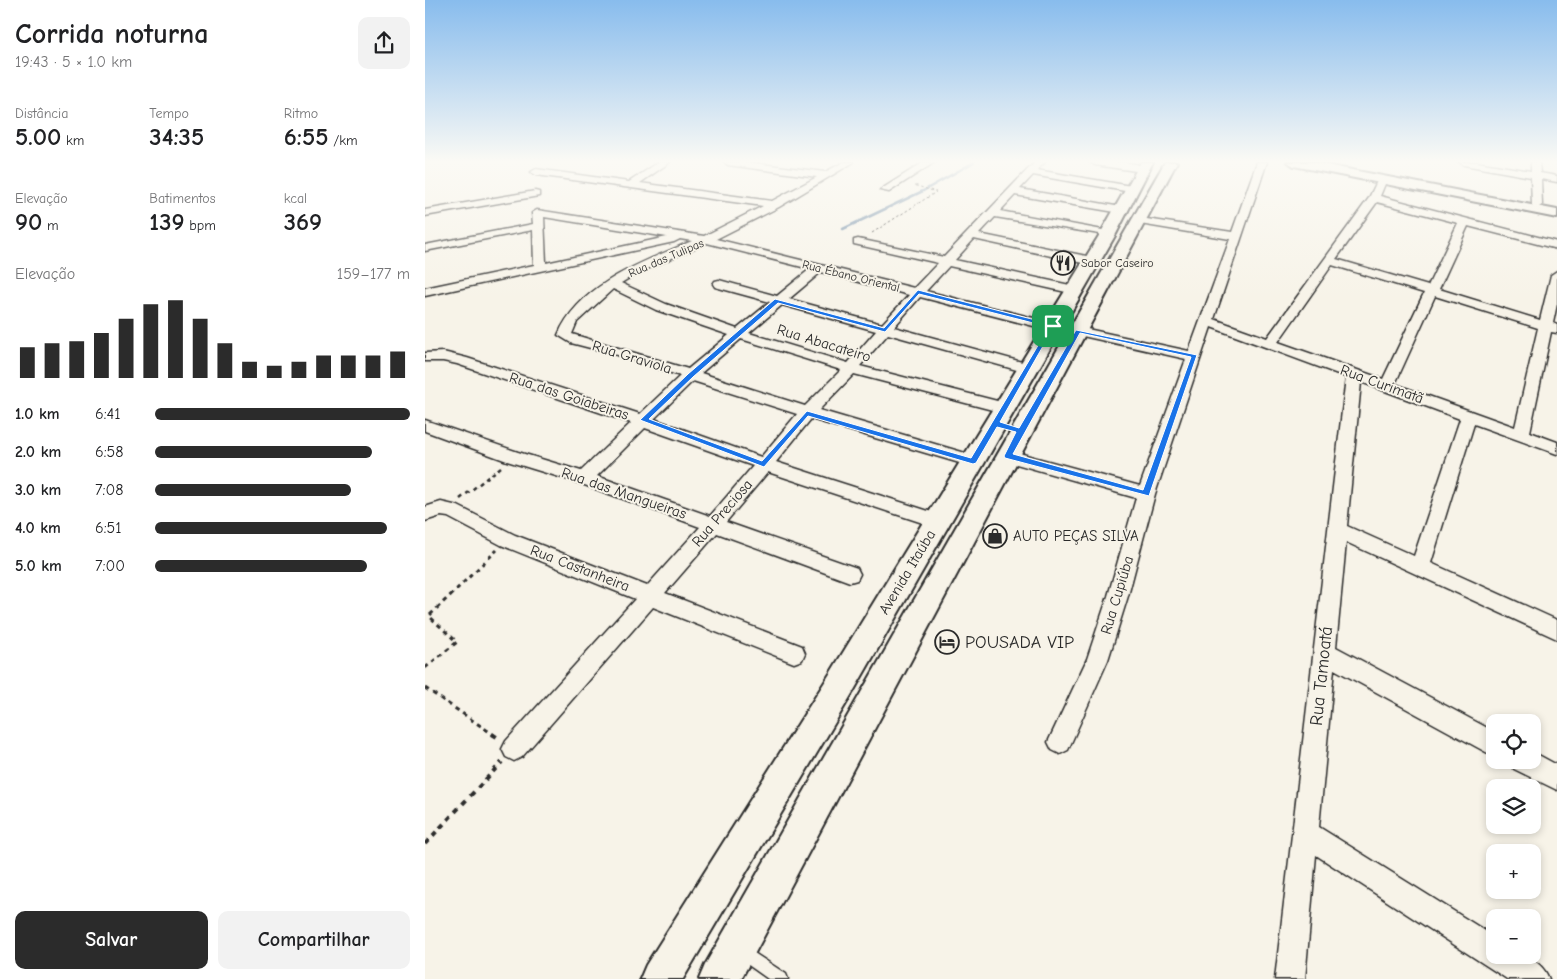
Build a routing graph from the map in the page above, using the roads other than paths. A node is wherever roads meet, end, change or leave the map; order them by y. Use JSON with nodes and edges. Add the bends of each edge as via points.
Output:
{"nodes":[{"id":1,"x":456,"y":208,"type":"edge"},
{"id":2,"x":536,"y":208,"type":"edge"},
{"id":3,"x":770,"y":208,"type":"edge"},
{"id":4,"x":997,"y":208,"type":"edge"},
{"id":5,"x":1125,"y":208,"type":"edge"},
{"id":6,"x":1129,"y":208,"type":"edge"},
{"id":7,"x":1174,"y":208,"type":"edge"},
{"id":8,"x":1245,"y":208,"type":"edge"},
{"id":9,"x":1367,"y":208,"type":"edge"},
{"id":10,"x":1410,"y":208,"type":"edge"},
{"id":11,"x":1525,"y":208,"type":"edge"},
{"id":12,"x":425,"y":213,"type":"edge"},
{"id":13,"x":537,"y":213,"type":"junction"},
{"id":14,"x":992,"y":213,"type":"junction"},
{"id":15,"x":1557,"y":214,"type":"edge"},
{"id":16,"x":1464,"y":222,"type":"junction"},
{"id":17,"x":539,"y":226,"type":"junction"},
{"id":18,"x":1108,"y":234,"type":"junction"},
{"id":19,"x":970,"y":235,"type":"junction"},
{"id":20,"x":1235,"y":236,"type":"junction"},
{"id":21,"x":682,"y":237,"type":"junction"},
{"id":22,"x":707,"y":240,"type":"junction"},
{"id":23,"x":858,"y":242,"type":"road end"},
{"id":24,"x":1557,"y":246,"type":"edge"},
{"id":25,"x":425,"y":248,"type":"edge"},
{"id":26,"x":1092,"y":260,"type":"junction"},
{"id":27,"x":947,"y":261,"type":"junction"},
{"id":28,"x":1331,"y":261,"type":"junction"},
{"id":29,"x":819,"y":268,"type":"junction"},
{"id":30,"x":540,"y":270,"type":"junction"},
{"id":31,"x":1557,"y":276,"type":"edge"},
{"id":32,"x":612,"y":283,"type":"junction"},
{"id":33,"x":719,"y":284,"type":"dead end"},
{"id":34,"x":1075,"y":290,"type":"junction"},
{"id":35,"x":431,"y":292,"type":"edge"},
{"id":36,"x":918,"y":292,"type":"junction"},
{"id":37,"x":1432,"y":293,"type":"junction"},
{"id":38,"x":425,"y":299,"type":"edge"},
{"id":39,"x":777,"y":301,"type":"junction"},
{"id":40,"x":1207,"y":321,"type":"junction"},
{"id":41,"x":1053,"y":326,"type":"junction"},
{"id":42,"x":1551,"y":327,"type":"edge"},
{"id":43,"x":885,"y":330,"type":"junction"},
{"id":44,"x":1078,"y":331,"type":"junction"},
{"id":45,"x":737,"y":334,"type":"junction"},
{"id":46,"x":578,"y":342,"type":"joint"},
{"id":47,"x":1270,"y":343,"type":"junction"},
{"id":48,"x":1194,"y":356,"type":"junction"},
{"id":49,"x":425,"y":357,"type":"edge"},
{"id":50,"x":1028,"y":368,"type":"junction"},
{"id":51,"x":850,"y":369,"type":"junction"},
{"id":52,"x":1354,"y":374,"type":"junction"},
{"id":53,"x":690,"y":375,"type":"junction"},
{"id":54,"x":1387,"y":386,"type":"junction"},
{"id":55,"x":807,"y":414,"type":"junction"},
{"id":56,"x":1000,"y":416,"type":"junction"},
{"id":57,"x":1469,"y":416,"type":"junction"},
{"id":58,"x":644,"y":420,"type":"junction"},
{"id":59,"x":425,"y":425,"type":"edge"},
{"id":60,"x":1021,"y":431,"type":"junction"},
{"id":61,"x":1521,"y":434,"type":"junction"},
{"id":62,"x":1557,"y":448,"type":"edge"},
{"id":63,"x":1008,"y":456,"type":"junction"},
{"id":64,"x":973,"y":461,"type":"junction"},
{"id":65,"x":764,"y":464,"type":"junction"},
{"id":66,"x":584,"y":478,"type":"junction"},
{"id":67,"x":1146,"y":494,"type":"junction"},
{"id":68,"x":425,"y":514,"type":"edge"},
{"id":69,"x":937,"y":521,"type":"junction"},
{"id":70,"x":714,"y":524,"type":"junction"},
{"id":71,"x":1338,"y":530,"type":"junction"},
{"id":72,"x":1420,"y":567,"type":"junction"},
{"id":73,"x":850,"y":574,"type":"dead end"},
{"id":74,"x":649,"y":594,"type":"junction"},
{"id":75,"x":1557,"y":630,"type":"edge"},
{"id":76,"x":1324,"y":652,"type":"junction"},
{"id":77,"x":794,"y":653,"type":"dead end"},
{"id":78,"x":1486,"y":740,"type":"edge"},
{"id":79,"x":1060,"y":742,"type":"dead end"},
{"id":80,"x":515,"y":749,"type":"road end"},
{"id":81,"x":1540,"y":769,"type":"edge"},
{"id":82,"x":1557,"y":778,"type":"edge"},
{"id":83,"x":1304,"y":832,"type":"junction"},
{"id":84,"x":736,"y":948,"type":"junction"},
{"id":85,"x":1486,"y":948,"type":"edge"},
{"id":86,"x":1511,"y":964,"type":"edge"},
{"id":87,"x":660,"y":979,"type":"edge"},
{"id":88,"x":719,"y":979,"type":"edge"},
{"id":89,"x":781,"y":979,"type":"edge"},
{"id":90,"x":1290,"y":979,"type":"edge"},
{"id":91,"x":1534,"y":979,"type":"edge"}],
"edges":[{"from":1,"to":12,"type":"street"},
{"from":2,"to":13,"type":"street"},
{"from":3,"to":22,"type":"street","name":"Rua das Tulipas"},
{"from":4,"to":14,"type":"street","name":"Rua Preciosa"},
{"from":5,"to":18,"type":"street","name":"Avenida Itaúba"},
{"from":6,"to":44,"type":"street","name":"Avenida Itaúba"},
{"from":7,"to":20,"type":"street"},
{"from":8,"to":20,"type":"street","name":"Rua Cupiúba"},
{"from":9,"to":28,"type":"street"},
{"from":10,"to":16,"type":"street"},
{"from":11,"to":15,"type":"street"},
{"from":13,"to":17,"type":"street"},
{"from":13,"to":21,"type":"street","name":"Rua Ébano Oriental"},
{"from":14,"to":18,"type":"street"},
{"from":14,"to":19,"type":"street","name":"Rua Preciosa"},
{"from":16,"to":24,"type":"street"},
{"from":16,"to":37,"type":"street"},
{"from":17,"to":25,"type":"street"},
{"from":17,"to":30,"type":"street"},
{"from":18,"to":26,"type":"street","name":"Avenida Itaúba"},
{"from":19,"to":26,"type":"street"},
{"from":19,"to":27,"type":"street","name":"Rua Preciosa"},
{"from":20,"to":40,"type":"street","name":"Rua Cupiúba"},
{"from":21,"to":22,"type":"street","name":"Rua Ébano Oriental"},
{"from":21,"to":30,"type":"street"},
{"from":22,"to":29,"type":"street","name":"Rua Ébano Oriental"},
{"from":22,"to":32,"type":"street","name":"Rua das Tulipas","via":[[632,271]]},
{"from":23,"to":27,"type":"street"},
{"from":26,"to":34,"type":"street","name":"Avenida Itaúba"},
{"from":27,"to":34,"type":"street"},
{"from":27,"to":36,"type":"street","name":"Rua Preciosa"},
{"from":28,"to":37,"type":"street"},
{"from":28,"to":47,"type":"street"},
{"from":29,"to":36,"type":"street","name":"Rua Ébano Oriental"},
{"from":29,"to":39,"type":"street"},
{"from":30,"to":35,"type":"street"},
{"from":31,"to":42,"type":"street"},
{"from":32,"to":45,"type":"street","name":"Rua Abacateiro","via":[[647,302]]},
{"from":32,"to":46,"type":"street","name":"Rua das Tulipas","via":[[586,304],[567,326],[567,338]]},
{"from":33,"to":39,"type":"street"},
{"from":34,"to":41,"type":"street","name":"Avenida Itaúba"},
{"from":35,"to":38,"type":"street"},
{"from":36,"to":41,"type":"street","name":"Rua Ébano Oriental"},
{"from":36,"to":43,"type":"street","name":"Rua Preciosa"},
{"from":37,"to":42,"type":"street"},
{"from":37,"to":54,"type":"street"},
{"from":39,"to":43,"type":"street"},
{"from":39,"to":45,"type":"street"},
{"from":40,"to":47,"type":"street","name":"Rua Curimatã"},
{"from":40,"to":48,"type":"street","name":"Rua Cupiúba"},
{"from":41,"to":50,"type":"street","name":"Avenida Itaúba"},
{"from":42,"to":61,"type":"street"},
{"from":43,"to":50,"type":"street"},
{"from":43,"to":51,"type":"street","name":"Rua Preciosa"},
{"from":44,"to":48,"type":"street"},
{"from":44,"to":60,"type":"street","name":"Avenida Itaúba"},
{"from":45,"to":51,"type":"street","name":"Rua Abacateiro"},
{"from":45,"to":53,"type":"street"},
{"from":46,"to":53,"type":"street","name":"Rua Graviola","via":[[619,350]]},
{"from":47,"to":52,"type":"street","name":"Rua Curimatã"},
{"from":48,"to":67,"type":"street","name":"Rua Cupiúba"},
{"from":49,"to":58,"type":"street","name":"Rua das Goiabeiras","via":[[436,356],[465,363]]},
{"from":50,"to":56,"type":"street","name":"Avenida Itaúba"},
{"from":51,"to":55,"type":"street","name":"Rua Preciosa"},
{"from":51,"to":56,"type":"street","name":"Rua Abacateiro"},
{"from":52,"to":54,"type":"street","name":"Rua Curimatã"},
{"from":52,"to":71,"type":"street","name":"Rua Tamoatá"},
{"from":53,"to":55,"type":"street","name":"Rua Graviola"},
{"from":53,"to":58,"type":"street"},
{"from":54,"to":57,"type":"street","name":"Rua Curimatã"},
{"from":55,"to":64,"type":"street","name":"Rua Graviola"},
{"from":55,"to":65,"type":"street","name":"Rua Preciosa"},
{"from":56,"to":60,"type":"street"},
{"from":56,"to":64,"type":"street","name":"Avenida Itaúba"},
{"from":57,"to":61,"type":"street","name":"Rua Curimatã"},
{"from":57,"to":72,"type":"street"},
{"from":58,"to":65,"type":"street","name":"Rua das Goiabeiras"},
{"from":58,"to":66,"type":"street"},
{"from":59,"to":66,"type":"street","name":"Rua das Mangueiras","via":[[513,457]]},
{"from":60,"to":63,"type":"street","name":"Avenida Itaúba"},
{"from":61,"to":62,"type":"street","name":"Rua Curimatã"},
{"from":63,"to":67,"type":"street"},
{"from":63,"to":84,"type":"street","name":"Avenida Itaúba"},
{"from":64,"to":69,"type":"street","name":"Avenida Itaúba"},
{"from":65,"to":69,"type":"street","name":"Rua das Goiabeiras"},
{"from":65,"to":70,"type":"street","name":"Rua Preciosa"},
{"from":66,"to":70,"type":"street","name":"Rua das Mangueiras"},
{"from":67,"to":79,"type":"street","name":"Rua Cupiúba","via":[[1097,660]]},
{"from":68,"to":74,"type":"street","name":"Rua Castanheira","via":[[447,509],[508,540]]},
{"from":69,"to":87,"type":"street","name":"Avenida Itaúba"},
{"from":70,"to":73,"type":"street","name":"Rua das Mangueiras"},
{"from":70,"to":74,"type":"street","name":"Rua Preciosa"},
{"from":71,"to":72,"type":"street"},
{"from":71,"to":76,"type":"street","name":"Rua Tamoatá"},
{"from":72,"to":75,"type":"street"},
{"from":74,"to":77,"type":"street","name":"Rua Castanheira"},
{"from":74,"to":80,"type":"street","name":"Rua Preciosa"},
{"from":76,"to":78,"type":"street"},
{"from":76,"to":83,"type":"street","name":"Rua Tamoatá"},
{"from":81,"to":82,"type":"street"},
{"from":83,"to":85,"type":"street"},
{"from":83,"to":90,"type":"street","name":"Rua Tamoatá"},
{"from":84,"to":88,"type":"street","name":"Avenida Itaúba"},
{"from":84,"to":89,"type":"lane"},
{"from":86,"to":91,"type":"street"}]}
